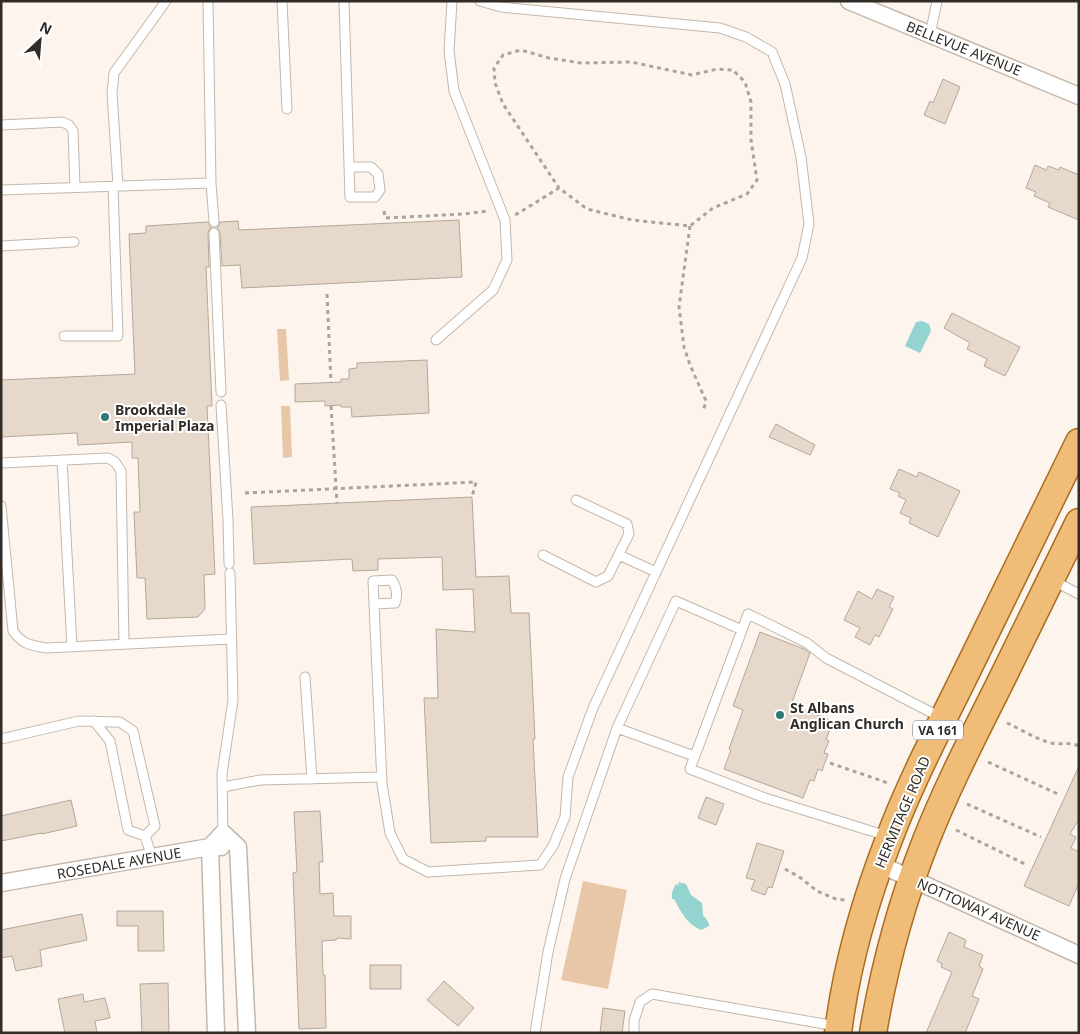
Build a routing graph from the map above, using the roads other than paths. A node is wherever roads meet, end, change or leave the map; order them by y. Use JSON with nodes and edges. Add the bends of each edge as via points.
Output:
{"nodes":[{"id":1,"x":166,"y":1,"type":"edge"},
{"id":2,"x":208,"y":1,"type":"edge"},
{"id":3,"x":282,"y":1,"type":"edge"},
{"id":4,"x":344,"y":1,"type":"edge"},
{"id":5,"x":452,"y":1,"type":"edge"},
{"id":6,"x":480,"y":1,"type":"edge"},
{"id":7,"x":849,"y":1,"type":"edge"},
{"id":8,"x":937,"y":1,"type":"edge"},
{"id":9,"x":930,"y":35,"type":"junction"},
{"id":10,"x":1079,"y":96,"type":"edge"},
{"id":11,"x":287,"y":109,"type":"dead end"},
{"id":12,"x":1,"y":125,"type":"edge"},
{"id":13,"x":350,"y":167,"type":"junction"},
{"id":14,"x":211,"y":184,"type":"junction"},
{"id":15,"x":115,"y":186,"type":"junction"},
{"id":16,"x":75,"y":188,"type":"junction"},
{"id":17,"x":1,"y":190,"type":"edge"},
{"id":18,"x":214,"y":222,"type":"dead end"},
{"id":19,"x":214,"y":234,"type":"dead end"},
{"id":20,"x":74,"y":242,"type":"dead end"},
{"id":21,"x":1,"y":246,"type":"edge"},
{"id":22,"x":64,"y":336,"type":"dead end"},
{"id":23,"x":436,"y":340,"type":"dead end"},
{"id":24,"x":221,"y":392,"type":"dead end"},
{"id":25,"x":221,"y":405,"type":"dead end"},
{"id":26,"x":1079,"y":442,"type":"edge"},
{"id":27,"x":62,"y":460,"type":"junction"},
{"id":28,"x":1,"y":464,"type":"edge"},
{"id":29,"x":576,"y":500,"type":"dead end"},
{"id":30,"x":1,"y":506,"type":"edge"},
{"id":31,"x":1079,"y":522,"type":"edge"},
{"id":32,"x":543,"y":555,"type":"dead end"},
{"id":33,"x":619,"y":555,"type":"junction"},
{"id":34,"x":656,"y":572,"type":"junction"},
{"id":35,"x":1051,"y":579,"type":"junction"},
{"id":36,"x":1079,"y":594,"type":"edge"},
{"id":37,"x":374,"y":604,"type":"dead end"},
{"id":38,"x":742,"y":630,"type":"junction"},
{"id":39,"x":231,"y":639,"type":"junction"},
{"id":40,"x":124,"y":644,"type":"junction"},
{"id":41,"x":72,"y":647,"type":"junction"},
{"id":42,"x":305,"y":677,"type":"dead end"},
{"id":43,"x":944,"y":719,"type":"junction"},
{"id":44,"x":94,"y":721,"type":"junction"},
{"id":45,"x":618,"y":728,"type":"junction"},
{"id":46,"x":1,"y":738,"type":"edge"},
{"id":47,"x":694,"y":756,"type":"junction"},
{"id":48,"x":382,"y":777,"type":"junction"},
{"id":49,"x":312,"y":779,"type":"junction"},
{"id":50,"x":222,"y":786,"type":"junction"},
{"id":51,"x":223,"y":833,"type":"junction"},
{"id":52,"x":145,"y":836,"type":"junction"},
{"id":53,"x":889,"y":837,"type":"junction"},
{"id":54,"x":210,"y":847,"type":"junction"},
{"id":55,"x":238,"y":847,"type":"junction"},
{"id":56,"x":152,"y":857,"type":"junction"},
{"id":57,"x":879,"y":864,"type":"junction"},
{"id":58,"x":912,"y":879,"type":"junction"},
{"id":59,"x":1,"y":883,"type":"edge"},
{"id":60,"x":1079,"y":955,"type":"edge"},
{"id":61,"x":838,"y":1030,"type":"edge"},
{"id":62,"x":216,"y":1033,"type":"edge"},
{"id":63,"x":247,"y":1033,"type":"edge"},
{"id":64,"x":534,"y":1033,"type":"edge"},
{"id":65,"x":634,"y":1033,"type":"edge"},
{"id":66,"x":873,"y":1033,"type":"edge"}],
"edges":[{"from":1,"to":15,"type":"lane","via":[[114,73]]},
{"from":2,"to":14,"type":"lane"},
{"from":3,"to":11,"type":"lane"},
{"from":4,"to":13,"type":"lane"},
{"from":5,"to":23,"type":"lane","via":[[449,51],[454,91],[505,220],[506,260],[493,290]]},
{"from":6,"to":34,"type":"lane","via":[[501,6],[720,28],[746,37],[772,52],[785,84],[801,157],[809,224],[802,258]]},
{"from":7,"to":9,"type":"street","name":"BELLEVUE AVENUE"},
{"from":8,"to":9,"type":"lane"},
{"from":9,"to":10,"type":"street","name":"BELLEVUE AVENUE"},
{"from":12,"to":16,"type":"lane","via":[[62,122],[69,125],[73,131]]},
{"from":13,"to":13,"type":"lane","via":[[350,197],[375,197],[380,190],[378,174],[371,167]]},
{"from":14,"to":15,"type":"lane"},
{"from":14,"to":18,"type":"lane"},
{"from":15,"to":16,"type":"lane"},
{"from":15,"to":22,"type":"lane","via":[[118,336]]},
{"from":16,"to":17,"type":"lane"},
{"from":19,"to":24,"type":"lane"},
{"from":20,"to":21,"type":"lane"},
{"from":25,"to":39,"type":"lane"},
{"from":26,"to":43,"type":"main road","name":"HERMITAGE ROAD","number":"VA 161"},
{"from":27,"to":28,"type":"lane"},
{"from":27,"to":40,"type":"lane","via":[[108,458],[121,471]]},
{"from":27,"to":41,"type":"lane"},
{"from":29,"to":33,"type":"lane","via":[[627,524],[629,534]]},
{"from":30,"to":41,"type":"lane","via":[[13,631],[25,644],[46,648]]},
{"from":31,"to":35,"type":"main road","number":"VA 161"},
{"from":32,"to":33,"type":"lane","via":[[596,582],[608,576]]},
{"from":33,"to":34,"type":"lane"},
{"from":34,"to":48,"type":"lane","via":[[593,708],[568,777],[565,817],[553,846],[540,865],[428,872],[403,859],[390,832]]},
{"from":35,"to":36,"type":"lane"},
{"from":35,"to":58,"type":"main road","number":"VA 161","via":[[953,778]]},
{"from":37,"to":48,"type":"lane"},
{"from":38,"to":43,"type":"lane","via":[[748,614]]},
{"from":38,"to":45,"type":"lane","via":[[676,601]]},
{"from":38,"to":47,"type":"lane"},
{"from":39,"to":40,"type":"lane"},
{"from":39,"to":50,"type":"lane","via":[[233,700]]},
{"from":40,"to":41,"type":"lane"},
{"from":42,"to":49,"type":"lane"},
{"from":43,"to":53,"type":"main road","name":"HERMITAGE ROAD","number":"VA 161"},
{"from":44,"to":46,"type":"lane","via":[[79,721]]},
{"from":44,"to":52,"type":"lane","via":[[110,741],[128,830]]},
{"from":44,"to":52,"type":"lane","via":[[120,722],[134,731],[155,826]]},
{"from":45,"to":47,"type":"lane"},
{"from":45,"to":64,"type":"lane","via":[[565,879]]},
{"from":47,"to":53,"type":"lane","via":[[690,769],[765,798]]},
{"from":48,"to":49,"type":"lane"},
{"from":49,"to":50,"type":"lane","via":[[260,780]]},
{"from":50,"to":51,"type":"lane"},
{"from":51,"to":54,"type":"street"},
{"from":51,"to":55,"type":"street"},
{"from":52,"to":56,"type":"lane"},
{"from":53,"to":57,"type":"main road","name":"HERMITAGE ROAD","number":"VA 161"},
{"from":54,"to":55,"type":"street","name":"ROSEDALE AVENUE"},
{"from":54,"to":56,"type":"street","name":"ROSEDALE AVENUE"},
{"from":54,"to":62,"type":"street"},
{"from":55,"to":63,"type":"street"},
{"from":56,"to":59,"type":"street","name":"ROSEDALE AVENUE"},
{"from":57,"to":58,"type":"street","name":"NOTTOWAY AVENUE"},
{"from":57,"to":61,"type":"main road","name":"HERMITAGE ROAD","number":"VA 161","via":[[856,941]]},
{"from":58,"to":60,"type":"street","name":"NOTTOWAY AVENUE"},
{"from":58,"to":66,"type":"main road","number":"VA 161","via":[[893,940]]},
{"from":61,"to":65,"type":"lane","via":[[652,994],[640,1002]]}]}
